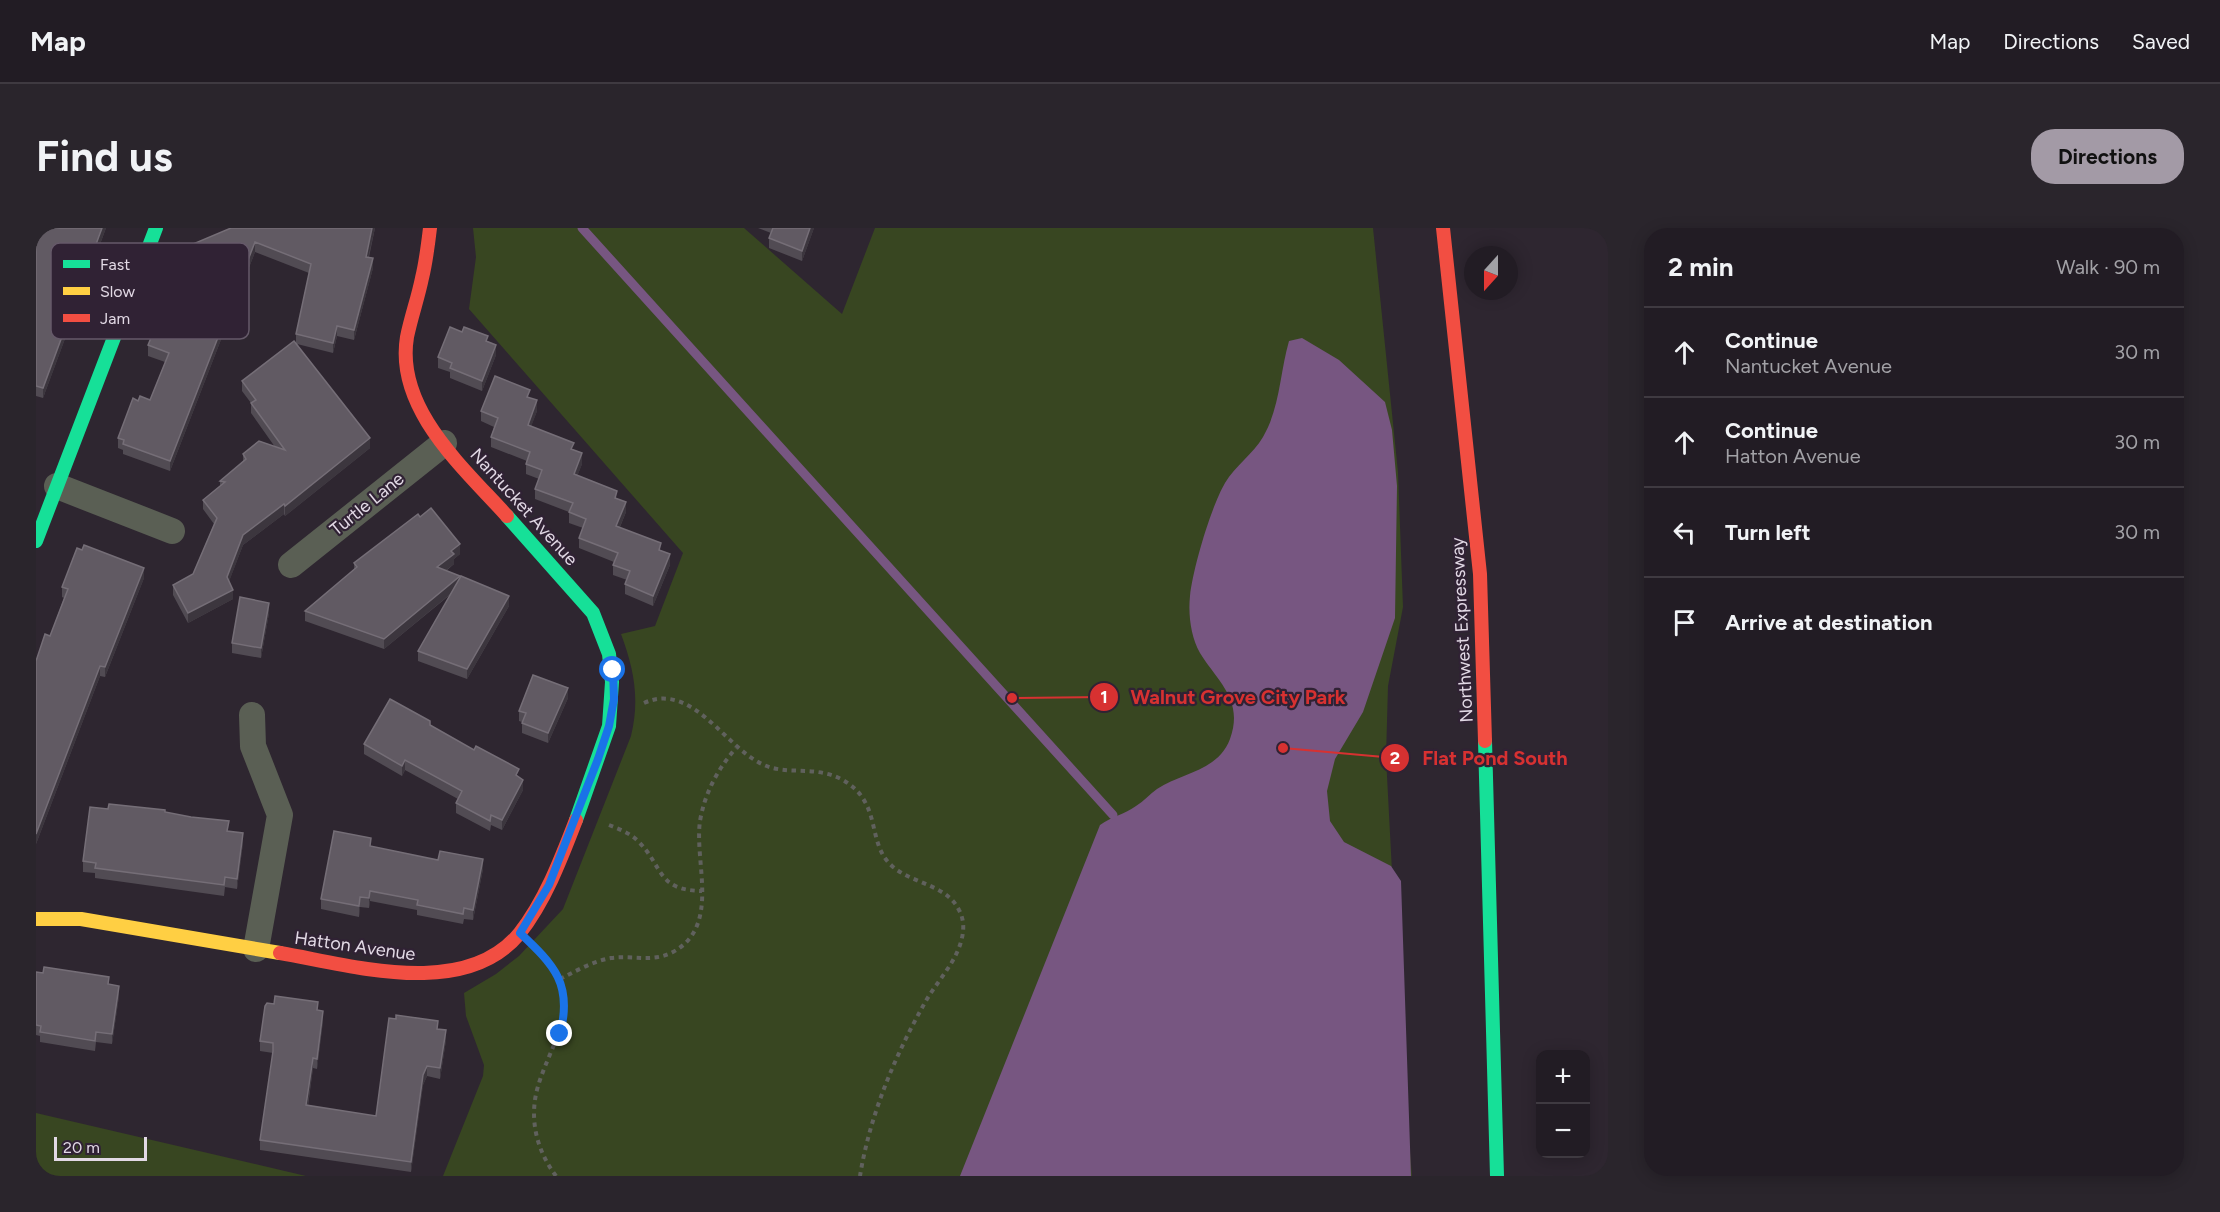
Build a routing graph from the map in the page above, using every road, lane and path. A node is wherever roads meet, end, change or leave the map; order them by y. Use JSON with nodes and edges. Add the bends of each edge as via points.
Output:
{"nodes":[{"id":1,"x":156,"y":228,"type":"edge"},
{"id":2,"x":430,"y":228,"type":"edge"},
{"id":3,"x":1443,"y":228,"type":"edge"},
{"id":4,"x":150,"y":243,"type":"edge"},
{"id":5,"x":113,"y":339,"type":"edge"},
{"id":6,"x":444,"y":443,"type":"junction"},
{"id":7,"x":57,"y":486,"type":"junction"},
{"id":8,"x":172,"y":531,"type":"dead end"},
{"id":9,"x":36,"y":541,"type":"edge"},
{"id":10,"x":291,"y":565,"type":"dead end"},
{"id":11,"x":644,"y":709,"type":"dead end"},
{"id":12,"x":252,"y":715,"type":"dead end"},
{"id":13,"x":736,"y":748,"type":"junction"},
{"id":14,"x":578,"y":810,"type":"junction"},
{"id":15,"x":702,"y":891,"type":"junction"},
{"id":16,"x":36,"y":919,"type":"edge"},
{"id":17,"x":520,"y":933,"type":"junction"},
{"id":18,"x":256,"y":949,"type":"junction"},
{"id":19,"x":560,"y":979,"type":"junction"},
{"id":20,"x":556,"y":1176,"type":"edge"},
{"id":21,"x":860,"y":1176,"type":"edge"},
{"id":22,"x":1497,"y":1176,"type":"edge"}],
"edges":[{"from":1,"to":4,"type":"street"},
{"from":2,"to":6,"type":"street","name":"Nantucket Avenue","via":[[407,338],[407,362],[413,391],[425,419]]},
{"from":3,"to":22,"type":"street","name":"Northwest Expressway","via":[[1480,574]]},
{"from":5,"to":7,"type":"street"},
{"from":6,"to":10,"type":"street","name":"Turtle Lane"},
{"from":6,"to":14,"type":"street","name":"Nantucket Avenue","via":[[593,613],[606,639],[614,699],[609,726]]},
{"from":7,"to":8,"type":"street"},
{"from":7,"to":9,"type":"street"},
{"from":11,"to":13,"type":"path","via":[[645,702],[656,700],[688,706],[706,716]]},
{"from":12,"to":18,"type":"street","via":[[253,746],[280,815]]},
{"from":13,"to":15,"type":"path","via":[[720,767],[704,804],[699,854]]},
{"from":13,"to":21,"type":"path","via":[[765,766],[811,769],[855,789],[870,810],[878,842],[890,864],[940,891],[959,909],[963,920],[960,947],[892,1068]]},
{"from":14,"to":15,"type":"path","via":[[633,837],[667,882]]},
{"from":14,"to":17,"type":"street","name":"Hatton Avenue","via":[[549,885]]},
{"from":15,"to":19,"type":"path","via":[[699,922],[689,939],[672,953],[649,960],[610,958]]},
{"from":16,"to":18,"type":"street","name":"Hatton Avenue","via":[[81,919]]},
{"from":17,"to":18,"type":"street","name":"Hatton Avenue","via":[[503,950],[478,963],[452,972],[428,974],[396,973]]},
{"from":17,"to":19,"type":"path","via":[[549,960]]},
{"from":19,"to":20,"type":"path","via":[[564,1022],[534,1106],[537,1141]]}]}
